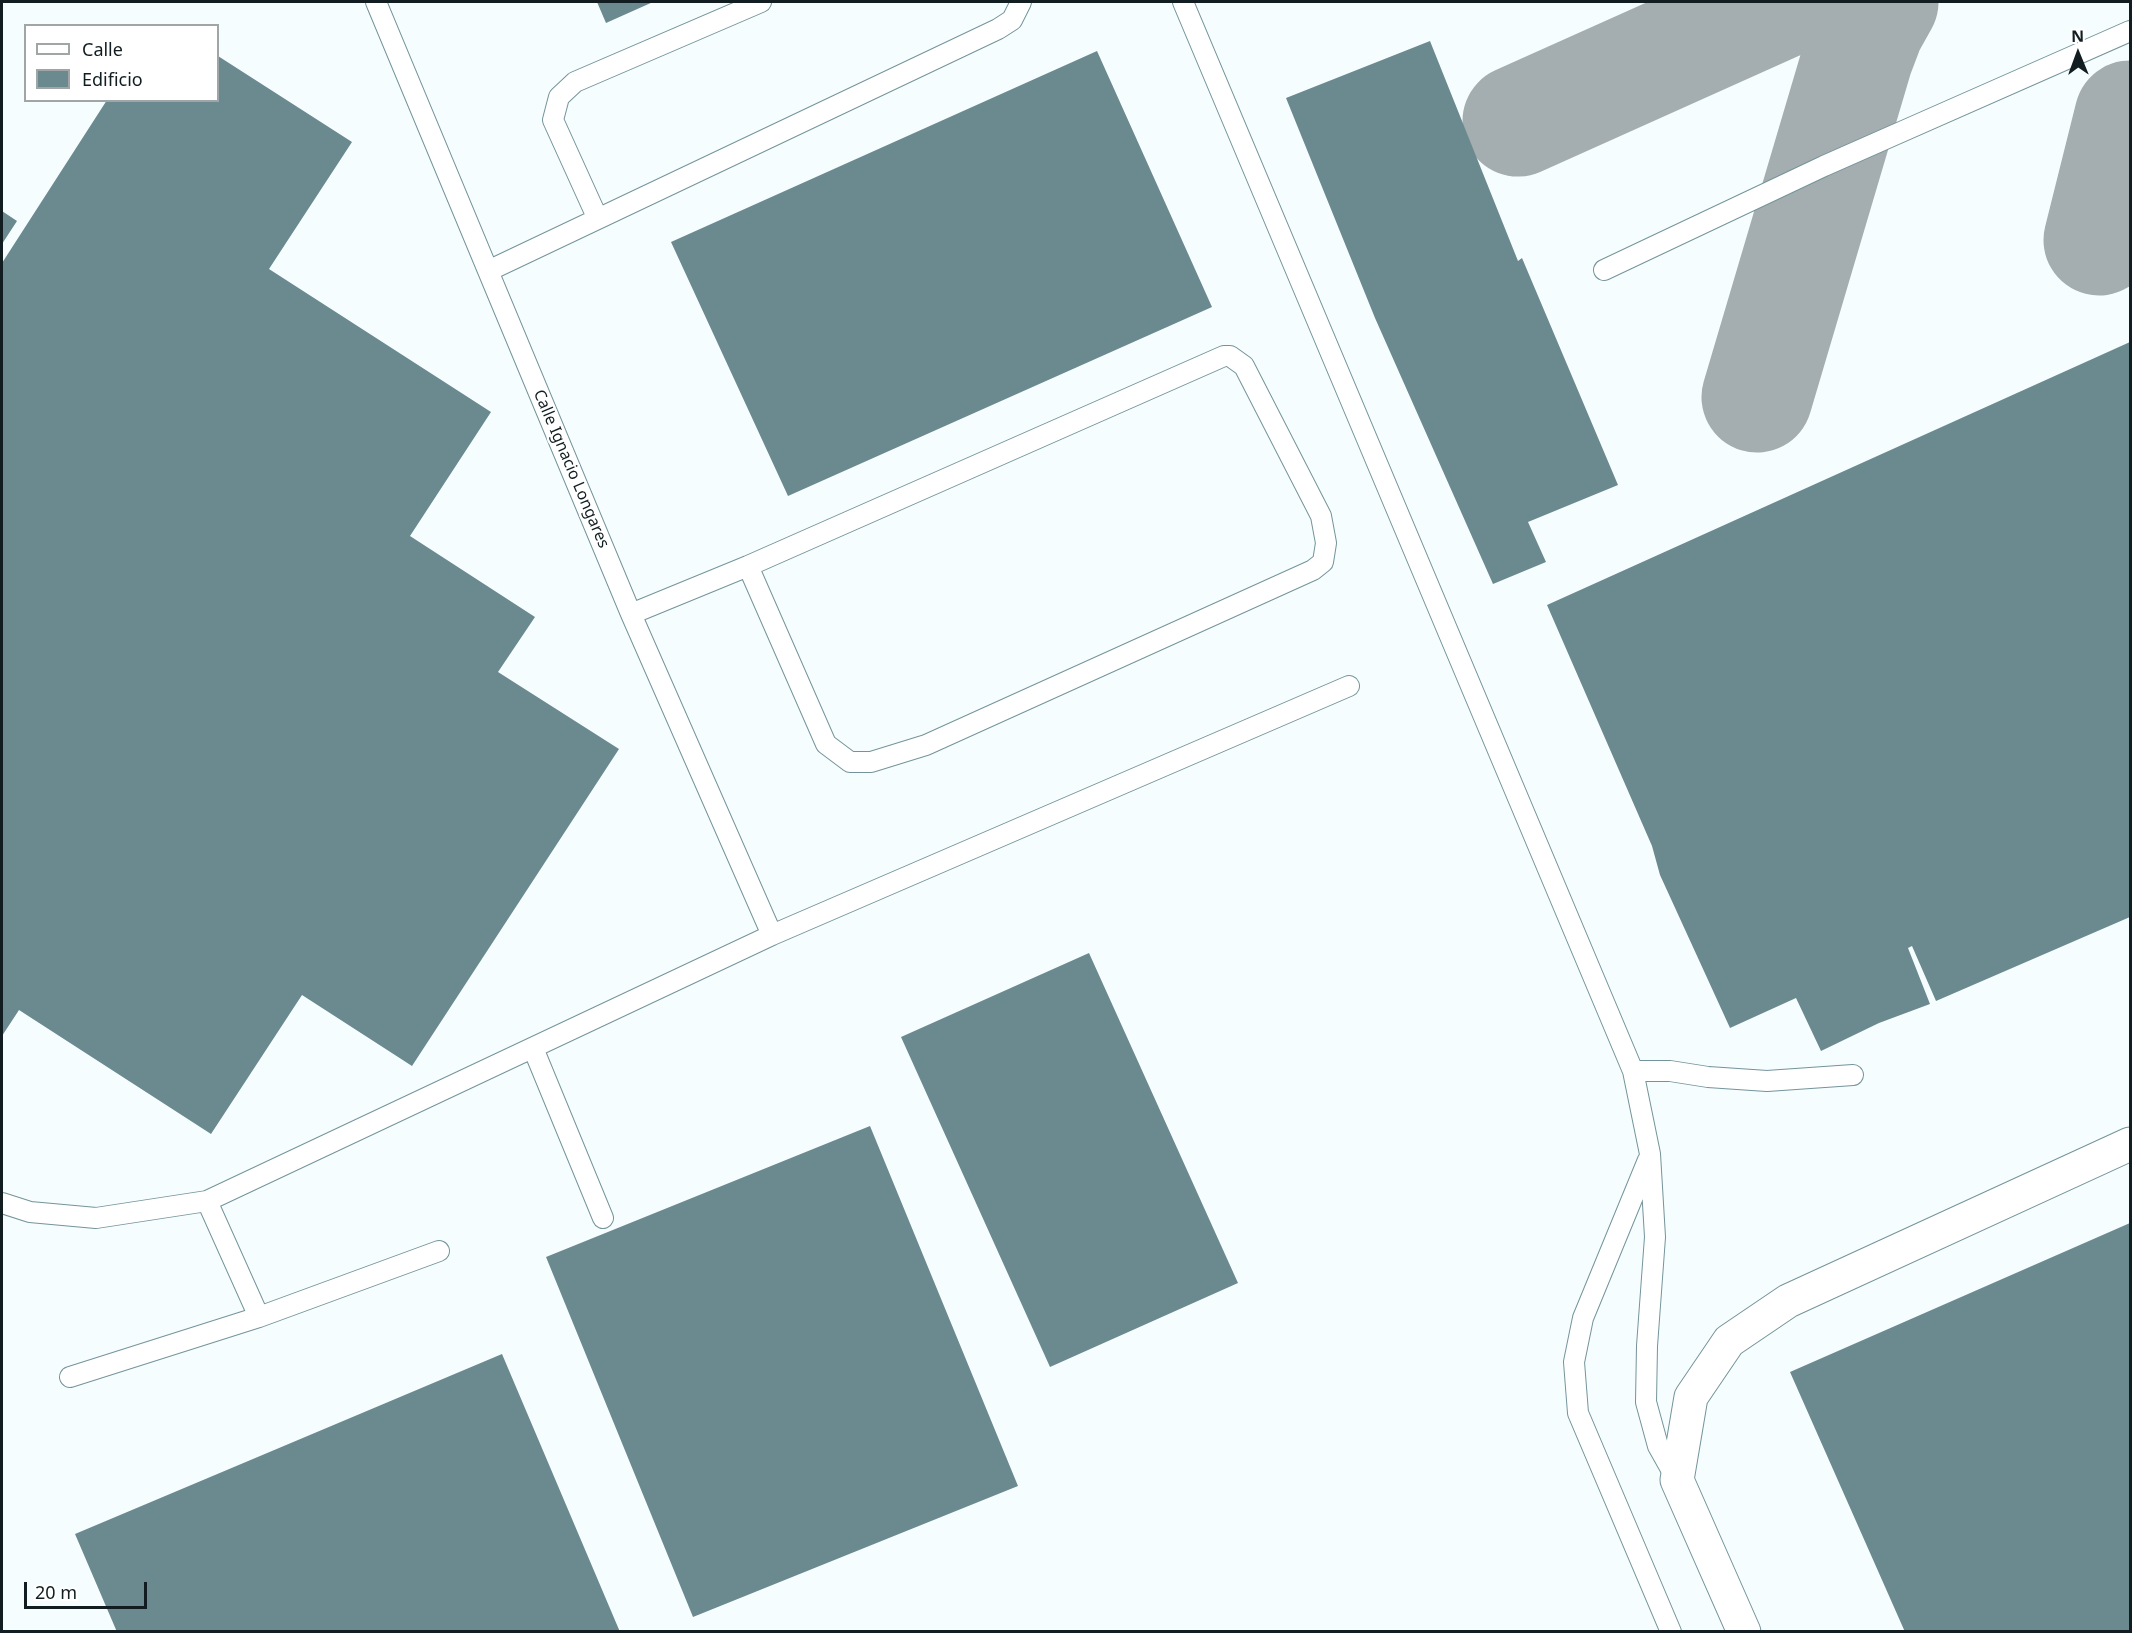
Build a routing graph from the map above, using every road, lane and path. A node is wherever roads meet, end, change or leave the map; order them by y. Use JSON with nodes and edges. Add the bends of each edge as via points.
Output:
{"nodes":[{"id":1,"x":376,"y":2,"type":"edge"},
{"id":2,"x":761,"y":2,"type":"edge"},
{"id":3,"x":1021,"y":2,"type":"edge"},
{"id":4,"x":1183,"y":2,"type":"edge"},
{"id":5,"x":2130,"y":31,"type":"edge"},
{"id":6,"x":597,"y":217,"type":"junction"},
{"id":7,"x":1604,"y":270,"type":"dead end"},
{"id":8,"x":488,"y":271,"type":"junction"},
{"id":9,"x":748,"y":566,"type":"junction"},
{"id":10,"x":631,"y":614,"type":"junction"},
{"id":11,"x":1349,"y":686,"type":"dead end"},
{"id":12,"x":772,"y":935,"type":"junction"},
{"id":13,"x":533,"y":1048,"type":"junction"},
{"id":14,"x":1633,"y":1071,"type":"junction"},
{"id":15,"x":1853,"y":1075,"type":"dead end"},
{"id":16,"x":2130,"y":1144,"type":"edge"},
{"id":17,"x":1650,"y":1154,"type":"junction"},
{"id":18,"x":207,"y":1201,"type":"junction"},
{"id":19,"x":2,"y":1203,"type":"edge"},
{"id":20,"x":603,"y":1218,"type":"dead end"},
{"id":21,"x":439,"y":1251,"type":"dead end"},
{"id":22,"x":259,"y":1317,"type":"junction"},
{"id":23,"x":70,"y":1377,"type":"dead end"},
{"id":24,"x":1677,"y":1480,"type":"junction"},
{"id":25,"x":1671,"y":1632,"type":"edge"},
{"id":26,"x":1744,"y":1632,"type":"edge"}],
"edges":[{"from":1,"to":8,"type":"lane","name":"Calle Ignacio Longares"},
{"from":2,"to":6,"type":"lane","via":[[575,82],[559,97],[553,120]]},
{"from":3,"to":6,"type":"lane","via":[[1012,20],[998,29]]},
{"from":4,"to":14,"type":"lane"},
{"from":5,"to":7,"type":"lane","via":[[1824,166]]},
{"from":6,"to":8,"type":"lane"},
{"from":8,"to":10,"type":"lane","name":"Calle Ignacio Longares"},
{"from":9,"to":9,"type":"lane","via":[[1224,356],[1235,358],[1244,366],[1321,516],[1326,543],[1323,562],[1312,570],[926,745],[871,762],[850,762],[826,744]]},
{"from":9,"to":10,"type":"lane"},
{"from":10,"to":12,"type":"lane","name":"Calle Ignacio Longares"},
{"from":11,"to":12,"type":"lane"},
{"from":12,"to":13,"type":"lane"},
{"from":13,"to":18,"type":"lane"},
{"from":13,"to":20,"type":"lane"},
{"from":14,"to":15,"type":"lane","via":[[1767,1081]]},
{"from":14,"to":17,"type":"lane"},
{"from":16,"to":24,"type":"street","via":[[1788,1300],[1729,1341],[1691,1396]]},
{"from":17,"to":24,"type":"lane","via":[[1655,1237],[1646,1402],[1658,1446]]},
{"from":17,"to":25,"type":"lane","via":[[1583,1318],[1574,1362],[1578,1413]]},
{"from":18,"to":19,"type":"lane","via":[[96,1218],[30,1212]]},
{"from":18,"to":22,"type":"lane"},
{"from":21,"to":22,"type":"lane"},
{"from":22,"to":23,"type":"lane"},
{"from":24,"to":26,"type":"street"}]}
